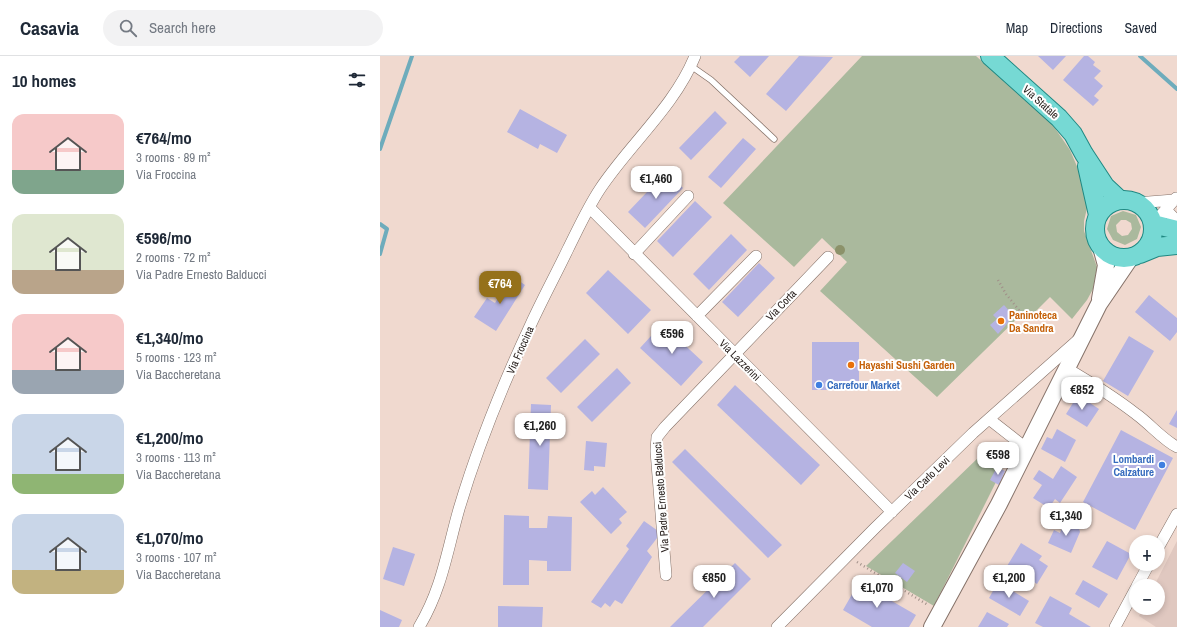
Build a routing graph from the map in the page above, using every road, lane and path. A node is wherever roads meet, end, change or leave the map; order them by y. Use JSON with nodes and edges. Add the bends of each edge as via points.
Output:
{"nodes":[{"id":1,"x":990,"y":56,"type":"edge"},
{"id":2,"x":693,"y":61,"type":"edge"},
{"id":3,"x":774,"y":139,"type":"dead end"},
{"id":4,"x":1084,"y":154,"type":"junction"},
{"id":5,"x":688,"y":196,"type":"dead end"},
{"id":6,"x":1176,"y":199,"type":"edge"},
{"id":7,"x":1128,"y":202,"type":"junction"},
{"id":8,"x":590,"y":208,"type":"junction"},
{"id":9,"x":1166,"y":210,"type":"junction"},
{"id":10,"x":1098,"y":215,"type":"junction"},
{"id":11,"x":1177,"y":221,"type":"edge"},
{"id":12,"x":1153,"y":224,"type":"junction"},
{"id":13,"x":1177,"y":230,"type":"edge"},
{"id":14,"x":1177,"y":245,"type":"edge"},
{"id":15,"x":1101,"y":247,"type":"junction"},
{"id":16,"x":634,"y":254,"type":"junction"},
{"id":17,"x":756,"y":256,"type":"dead end"},
{"id":18,"x":1135,"y":256,"type":"junction"},
{"id":19,"x":828,"y":257,"type":"dead end"},
{"id":20,"x":998,"y":280,"type":"dead end"},
{"id":21,"x":1099,"y":304,"type":"junction"},
{"id":22,"x":1022,"y":314,"type":"dead end"},
{"id":23,"x":696,"y":316,"type":"junction"},
{"id":24,"x":1083,"y":335,"type":"junction"},
{"id":25,"x":734,"y":354,"type":"junction"},
{"id":26,"x":1066,"y":368,"type":"junction"},
{"id":27,"x":989,"y":419,"type":"junction"},
{"id":28,"x":1177,"y":447,"type":"edge"},
{"id":29,"x":1026,"y":448,"type":"junction"},
{"id":30,"x":892,"y":512,"type":"junction"},
{"id":31,"x":1177,"y":514,"type":"edge"},
{"id":32,"x":1165,"y":535,"type":"edge"},
{"id":33,"x":847,"y":556,"type":"junction"},
{"id":34,"x":666,"y":575,"type":"dead end"},
{"id":35,"x":1129,"y":602,"type":"edge"},
{"id":36,"x":940,"y":613,"type":"junction"},
{"id":37,"x":420,"y":626,"type":"edge"},
{"id":38,"x":777,"y":627,"type":"edge"},
{"id":39,"x":932,"y":627,"type":"edge"},
{"id":40,"x":1115,"y":627,"type":"edge"}],
"edges":[{"from":1,"to":4,"type":"main road","name":"Via Statale","via":[[1059,118],[1073,134]]},
{"from":2,"to":3,"type":"lane"},
{"from":2,"to":8,"type":"street","name":"Via Froccina","via":[[648,130],[600,189]]},
{"from":4,"to":7,"type":"main road","name":"Via Statale","via":[[1105,186]]},
{"from":4,"to":10,"type":"main road","name":"Via Statale"},
{"from":5,"to":16,"type":"street"},
{"from":6,"to":7,"type":"street"},
{"from":6,"to":9,"type":"street"},
{"from":7,"to":10,"type":"main road","via":[[1111,203]]},
{"from":7,"to":12,"type":"main road","via":[[1144,208]]},
{"from":8,"to":16,"type":"street","name":"Via Lazzerini"},
{"from":8,"to":37,"type":"street","name":"Via Froccina","via":[[531,323],[488,423],[459,509],[441,580]]},
{"from":9,"to":11,"type":"street"},
{"from":9,"to":12,"type":"street"},
{"from":10,"to":15,"type":"main road","via":[[1095,232]]},
{"from":12,"to":13,"type":"main road"},
{"from":12,"to":18,"type":"main road","via":[[1151,241]]},
{"from":14,"to":18,"type":"main road","via":[[1157,247]]},
{"from":15,"to":18,"type":"main road","via":[[1115,257]]},
{"from":15,"to":21,"type":"street","via":[[1106,265]]},
{"from":16,"to":23,"type":"street","name":"Via Lazzerini"},
{"from":17,"to":23,"type":"street"},
{"from":18,"to":21,"type":"street"},
{"from":19,"to":25,"type":"street","name":"Via Corta"},
{"from":20,"to":22,"type":"path"},
{"from":21,"to":24,"type":"street"},
{"from":23,"to":25,"type":"street","name":"Via Lazzerini"},
{"from":24,"to":26,"type":"street"},
{"from":24,"to":27,"type":"street","name":"Via Carlo Levi"},
{"from":25,"to":30,"type":"street","name":"Via Lazzerini"},
{"from":25,"to":34,"type":"street","name":"Via Padre Ernesto Balducci","via":[[657,437]]},
{"from":26,"to":28,"type":"street","via":[[1143,418]]},
{"from":26,"to":29,"type":"street"},
{"from":27,"to":29,"type":"street"},
{"from":27,"to":30,"type":"street","name":"Via Carlo Levi"},
{"from":29,"to":36,"type":"street"},
{"from":30,"to":33,"type":"street","name":"Via Carlo Levi"},
{"from":31,"to":32,"type":"street"},
{"from":33,"to":36,"type":"path"},
{"from":33,"to":38,"type":"street","name":"Via Carlo Levi"},
{"from":35,"to":40,"type":"street"},
{"from":36,"to":39,"type":"street"}]}
